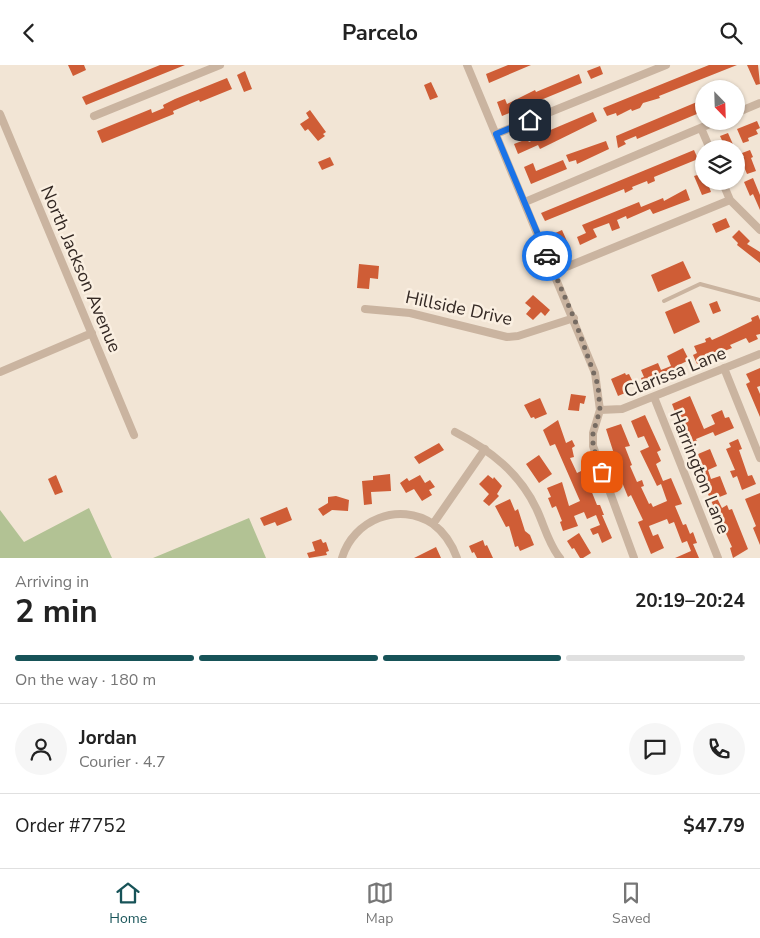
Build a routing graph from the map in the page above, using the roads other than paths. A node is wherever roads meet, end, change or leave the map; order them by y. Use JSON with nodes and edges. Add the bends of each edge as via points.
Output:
{"nodes":[{"id":1,"x":220,"y":65,"type":"edge"},
{"id":2,"x":467,"y":65,"type":"edge"},
{"id":3,"x":666,"y":65,"type":"edge"},
{"id":4,"x":760,"y":103,"type":"edge"},
{"id":5,"x":745,"y":109,"type":"edge"},
{"id":6,"x":0,"y":114,"type":"edge"},
{"id":7,"x":94,"y":116,"type":"dead end"},
{"id":8,"x":696,"y":130,"type":"edge"},
{"id":9,"x":496,"y":134,"type":"junction"},
{"id":10,"x":726,"y":190,"type":"edge"},
{"id":11,"x":730,"y":200,"type":"junction"},
{"id":12,"x":525,"y":202,"type":"junction"},
{"id":13,"x":760,"y":230,"type":"edge"},
{"id":14,"x":554,"y":272,"type":"junction"},
{"id":15,"x":760,"y":299,"type":"edge"},
{"id":16,"x":664,"y":301,"type":"dead end"},
{"id":17,"x":365,"y":309,"type":"dead end"},
{"id":18,"x":574,"y":318,"type":"junction"},
{"id":19,"x":92,"y":333,"type":"junction"},
{"id":20,"x":760,"y":354,"type":"edge"},
{"id":21,"x":724,"y":368,"type":"junction"},
{"id":22,"x":0,"y":372,"type":"edge"},
{"id":23,"x":654,"y":397,"type":"junction"},
{"id":24,"x":600,"y":410,"type":"junction"},
{"id":25,"x":455,"y":432,"type":"dead end"},
{"id":26,"x":134,"y":435,"type":"dead end"},
{"id":27,"x":486,"y":449,"type":"junction"},
{"id":28,"x":760,"y":458,"type":"edge"},
{"id":29,"x":433,"y":524,"type":"junction"},
{"id":30,"x":342,"y":558,"type":"edge"},
{"id":31,"x":457,"y":558,"type":"edge"},
{"id":32,"x":560,"y":558,"type":"edge"},
{"id":33,"x":634,"y":558,"type":"edge"},
{"id":34,"x":718,"y":558,"type":"edge"}],
"edges":[{"from":1,"to":7,"type":"street"},
{"from":2,"to":9,"type":"street"},
{"from":3,"to":9,"type":"street"},
{"from":4,"to":5,"type":"street"},
{"from":6,"to":19,"type":"street","name":"North Jackson Avenue"},
{"from":8,"to":12,"type":"street"},
{"from":9,"to":12,"type":"street"},
{"from":10,"to":11,"type":"street"},
{"from":11,"to":13,"type":"street"},
{"from":11,"to":14,"type":"street"},
{"from":12,"to":14,"type":"street"},
{"from":14,"to":18,"type":"street"},
{"from":15,"to":16,"type":"lane","via":[[700,285]]},
{"from":17,"to":18,"type":"street","name":"Hillside Drive","via":[[410,313],[507,337]]},
{"from":18,"to":24,"type":"street","via":[[595,373]]},
{"from":19,"to":22,"type":"street"},
{"from":19,"to":26,"type":"street","name":"North Jackson Avenue"},
{"from":20,"to":21,"type":"street","name":"Clarissa Lane"},
{"from":21,"to":23,"type":"street","name":"Clarissa Lane"},
{"from":21,"to":28,"type":"street"},
{"from":23,"to":24,"type":"street","name":"Clarissa Lane","via":[[622,409]]},
{"from":23,"to":34,"type":"street","name":"Harrington Lane"},
{"from":24,"to":33,"type":"street","via":[[593,433],[595,455]]},
{"from":25,"to":27,"type":"street"},
{"from":27,"to":29,"type":"street"},
{"from":27,"to":32,"type":"street","via":[[520,481]]},
{"from":29,"to":30,"type":"street","via":[[403,514],[381,517],[360,529],[348,543]]},
{"from":29,"to":31,"type":"street","via":[[448,538]]}]}
